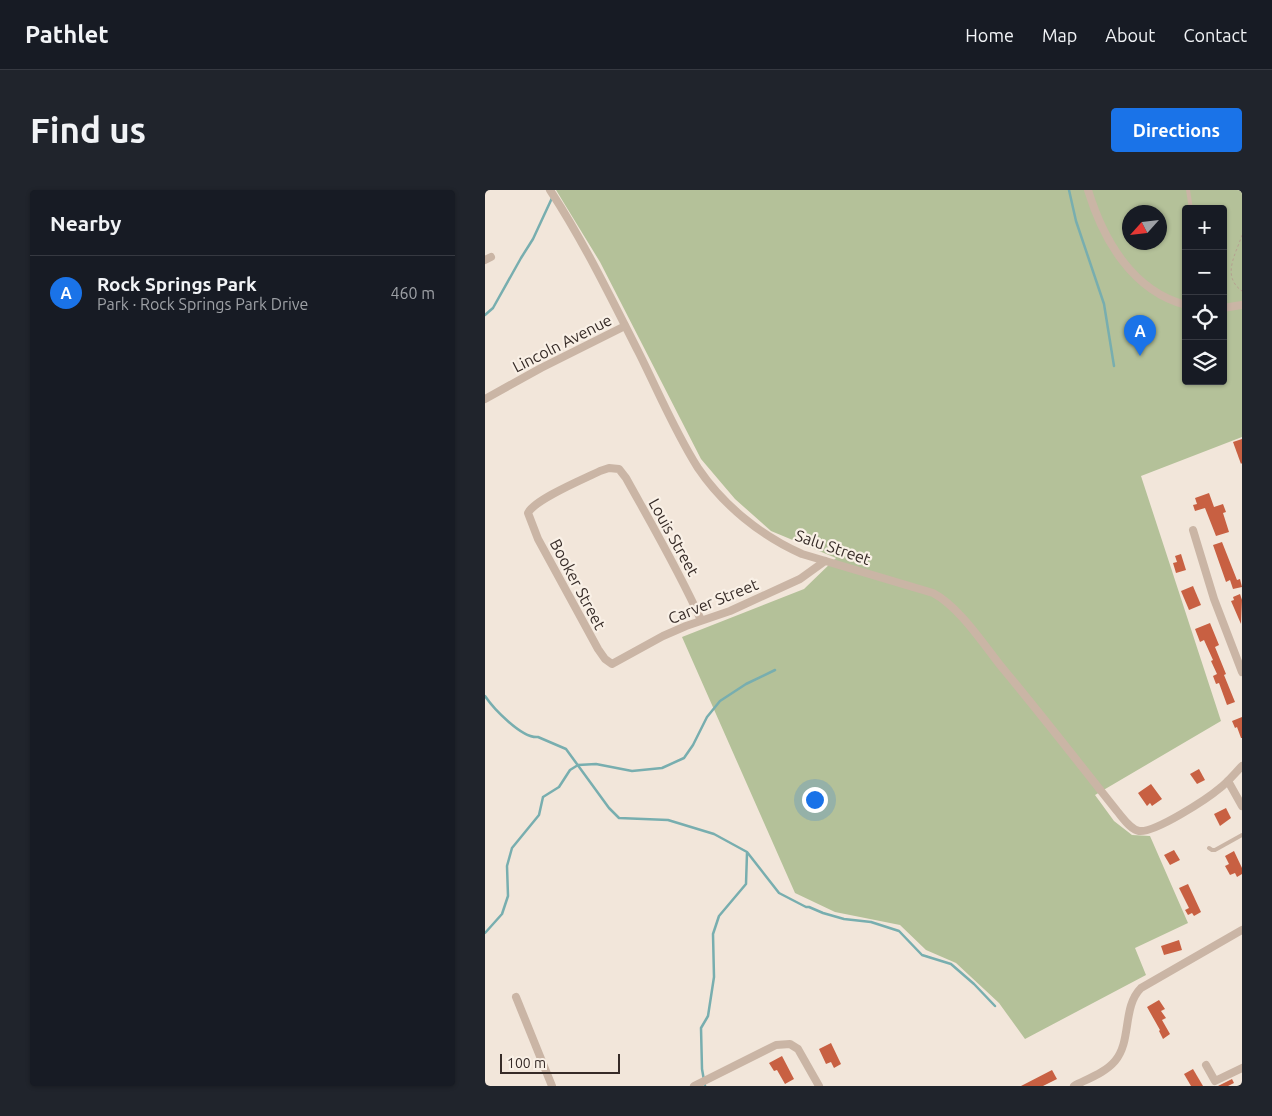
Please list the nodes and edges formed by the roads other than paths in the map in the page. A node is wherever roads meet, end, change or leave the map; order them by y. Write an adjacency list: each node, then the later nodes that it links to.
1 (550, 190): 8 (street, Salu Street)
2 (1088, 190): 5 (street)
3 (1188, 190): 4 (lane)
4 (1190, 205)
5 (1182, 303)
6 (1227, 306): 7 (street)
7 (1242, 306)
8 (625, 326): 9 (street, Lincoln Avenue); 12 (street, Salu Street)
9 (485, 399)
10 (527, 513): 13 (street, Louis Street); 14 (street, Booker Street)
11 (1193, 530): 15 (street)
12 (825, 561): 13 (street, Carver Street); 17 (street, Salu Street)
13 (701, 620): 14 (street, Carver Street)
14 (610, 664)
15 (1242, 672)
16 (1242, 766): 17 (street)
17 (1228, 781): 18 (street)
18 (1242, 806)
19 (1242, 835): 20 (lane)
20 (1209, 848)
21 (1242, 930): 28 (street)
22 (516, 998): 25 (street)
23 (1206, 1065): 24 (street)
24 (1242, 1068)
25 (552, 1086)
26 (694, 1086): 27 (street)
27 (819, 1086)
28 (1074, 1086)

